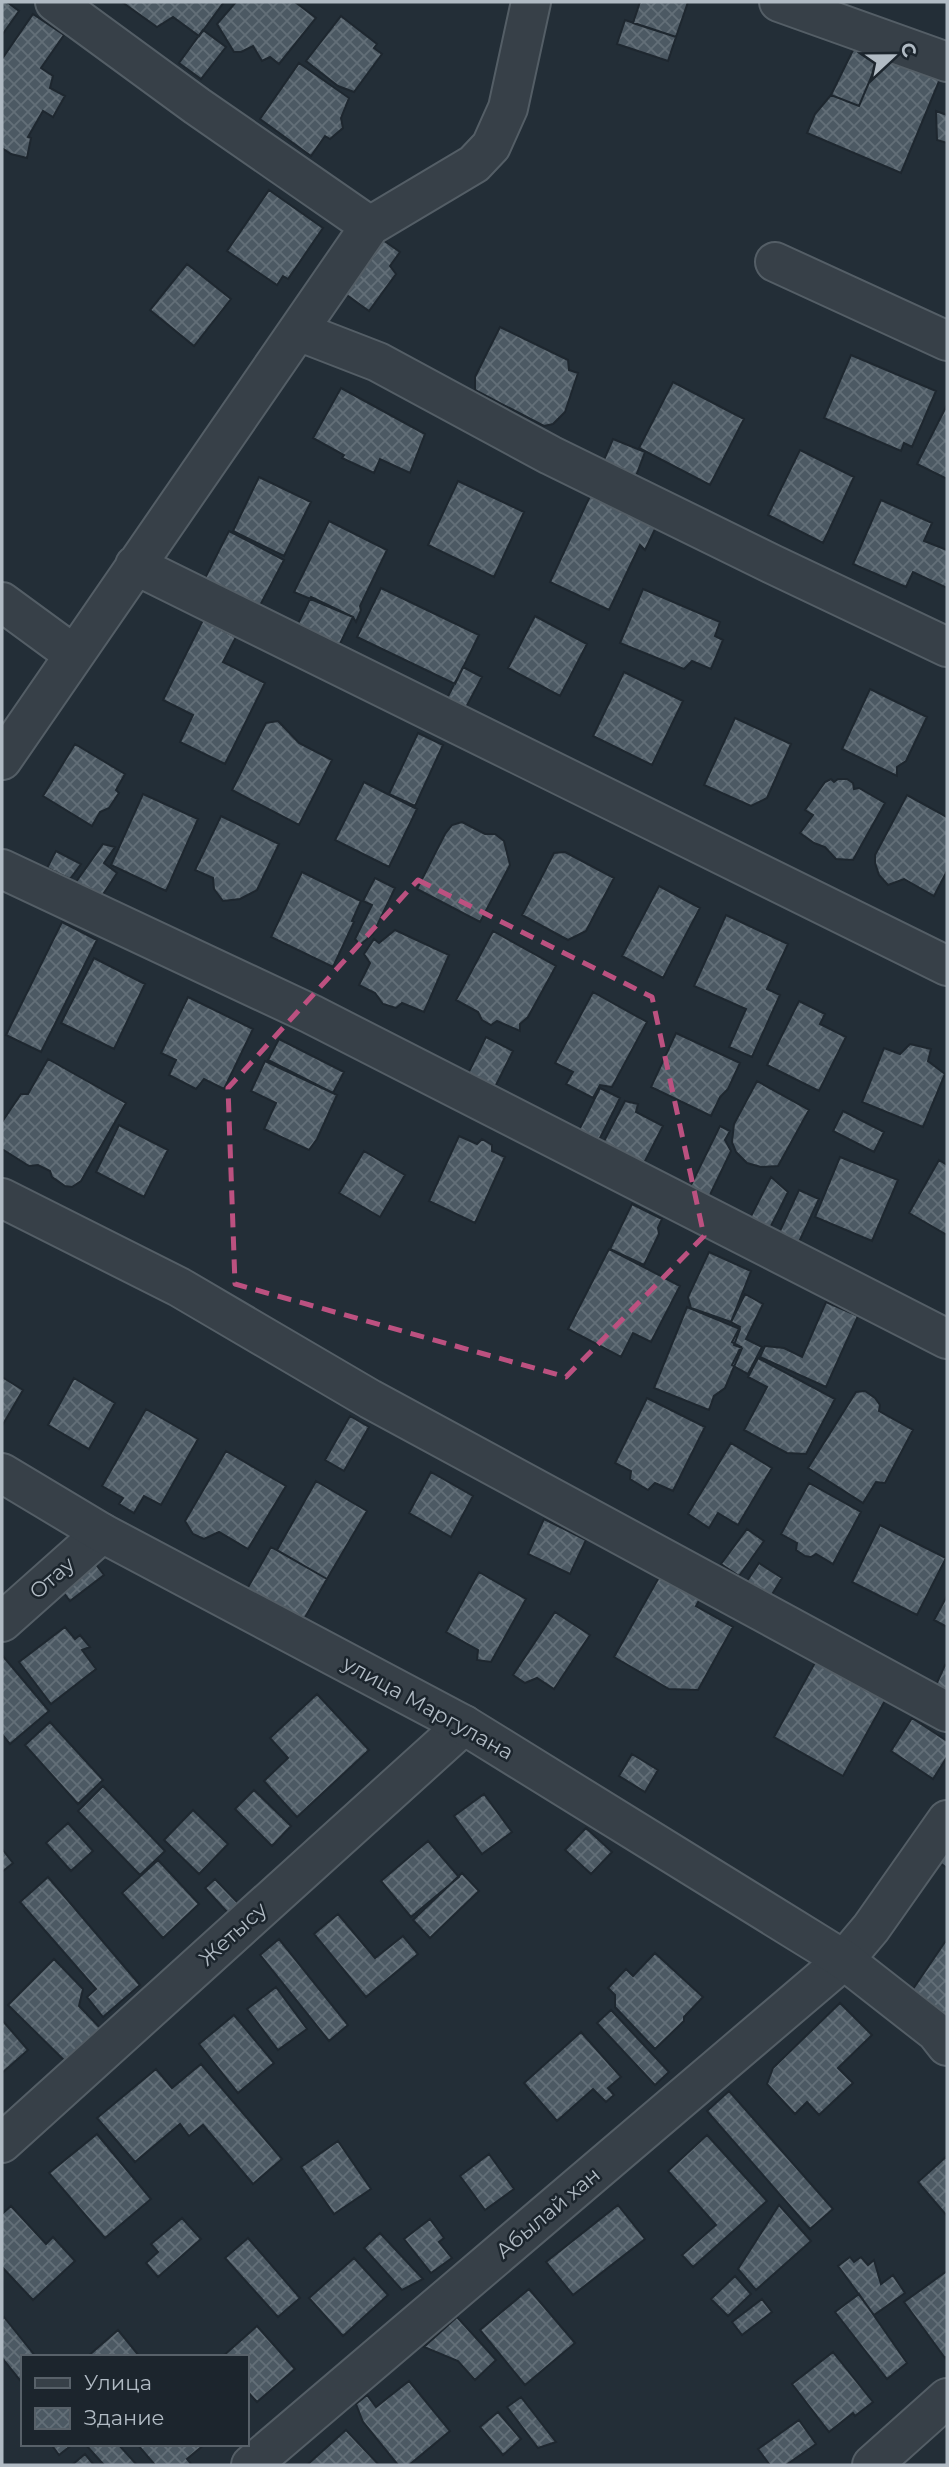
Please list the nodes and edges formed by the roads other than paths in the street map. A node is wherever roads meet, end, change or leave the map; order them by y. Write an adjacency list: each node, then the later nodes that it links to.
1 (55, 2): 5 (street)
2 (531, 2): 5 (street)
3 (779, 2): 4 (street)
4 (947, 62)
5 (370, 226): 7 (street)
6 (775, 261): 8 (street)
7 (298, 331): 9 (street); 11 (street)
8 (947, 341)
9 (135, 565): 12 (street); 15 (street)
10 (2, 602): 12 (street)
11 (947, 647)
12 (73, 654): 13 (street)
13 (2, 760)
14 (2, 869): 17 (street)
15 (947, 966)
16 (2, 1198): 21 (street)
17 (947, 1339)
18 (2, 1473): 19 (street, улица Маргулана)
19 (102, 1533): 20 (street, Отау); 22 (street, улица Маргулана)
20 (2, 1622)
21 (947, 1712)
22 (464, 1725): 24 (street, улица Маргулана); 26 (street, Жетысу)
23 (947, 1820): 24 (street, Абылай хан)
24 (844, 1960): 25 (street, улица Маргулана); 28 (street, Абылай хан)
25 (947, 2046)
26 (2, 2143)
27 (947, 2398): 29 (street)
28 (251, 2465)
29 (872, 2465)

